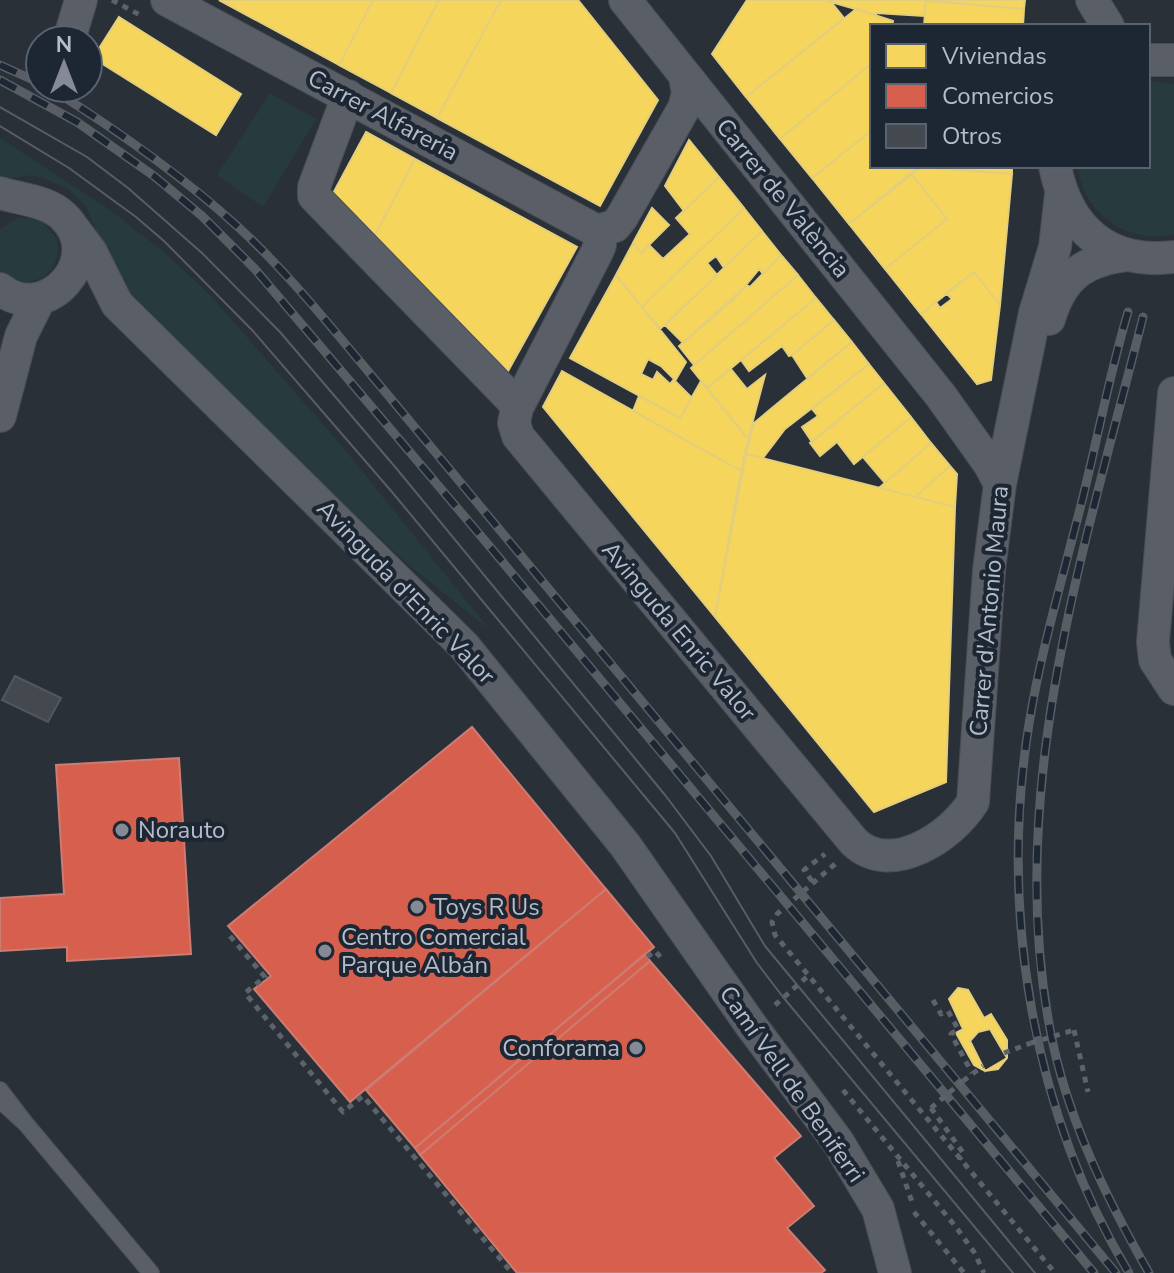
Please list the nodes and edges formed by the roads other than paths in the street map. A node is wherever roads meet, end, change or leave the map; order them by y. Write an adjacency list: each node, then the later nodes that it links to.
1 (81, 0): 6 (street)
2 (167, 0): 10 (street, Carrer Alfareria)
3 (625, 0): 9 (street, Carrer de València)
4 (1078, 0): 7 (street)
5 (1092, 0): 8 (street)
6 (74, 24)
7 (1077, 24)
8 (1107, 24)
9 (685, 77): 16 (street); 24 (street, Carrer de València)
10 (348, 96): 16 (street, Carrer Alfareria); 23 (street)
11 (1058, 180): 17 (street); 26 (street, Carrer d'Antonio Maura)
12 (0, 193): 13 (street)
13 (32, 202): 14 (street); 15 (street, Avinguda d'Enric Valor)
14 (0, 212)
15 (73, 228): 20 (street); 21 (street, Avinguda d'Enric Valor)
16 (597, 231): 23 (street)
17 (1127, 255): 18 (street); 26 (street, Carrer d'Antonio Maura)
18 (1174, 257)
19 (0, 289): 20 (street)
20 (45, 296): 21 (street); 25 (street)
21 (117, 304): 30 (street, Avinguda d'Enric Valor)
22 (1174, 393): 28 (street)
23 (524, 394): 29 (street, Avinguda Enric Valor)
24 (941, 396): 26 (street, Carrer de València); 27 (street, Carrer de València)
25 (0, 416)
26 (1012, 421): 27 (street, Carrer d'Antonio Maura)
27 (1000, 484): 29 (street, Carrer d'Antonio Maura)
28 (1174, 689)
29 (973, 802)
30 (695, 945): 35 (street, Camí Vell de Beniferri)
31 (0, 1090): 33 (lane)
32 (0, 1100): 33 (lane)
33 (26, 1124): 34 (lane)
34 (151, 1273)
35 (895, 1273)

